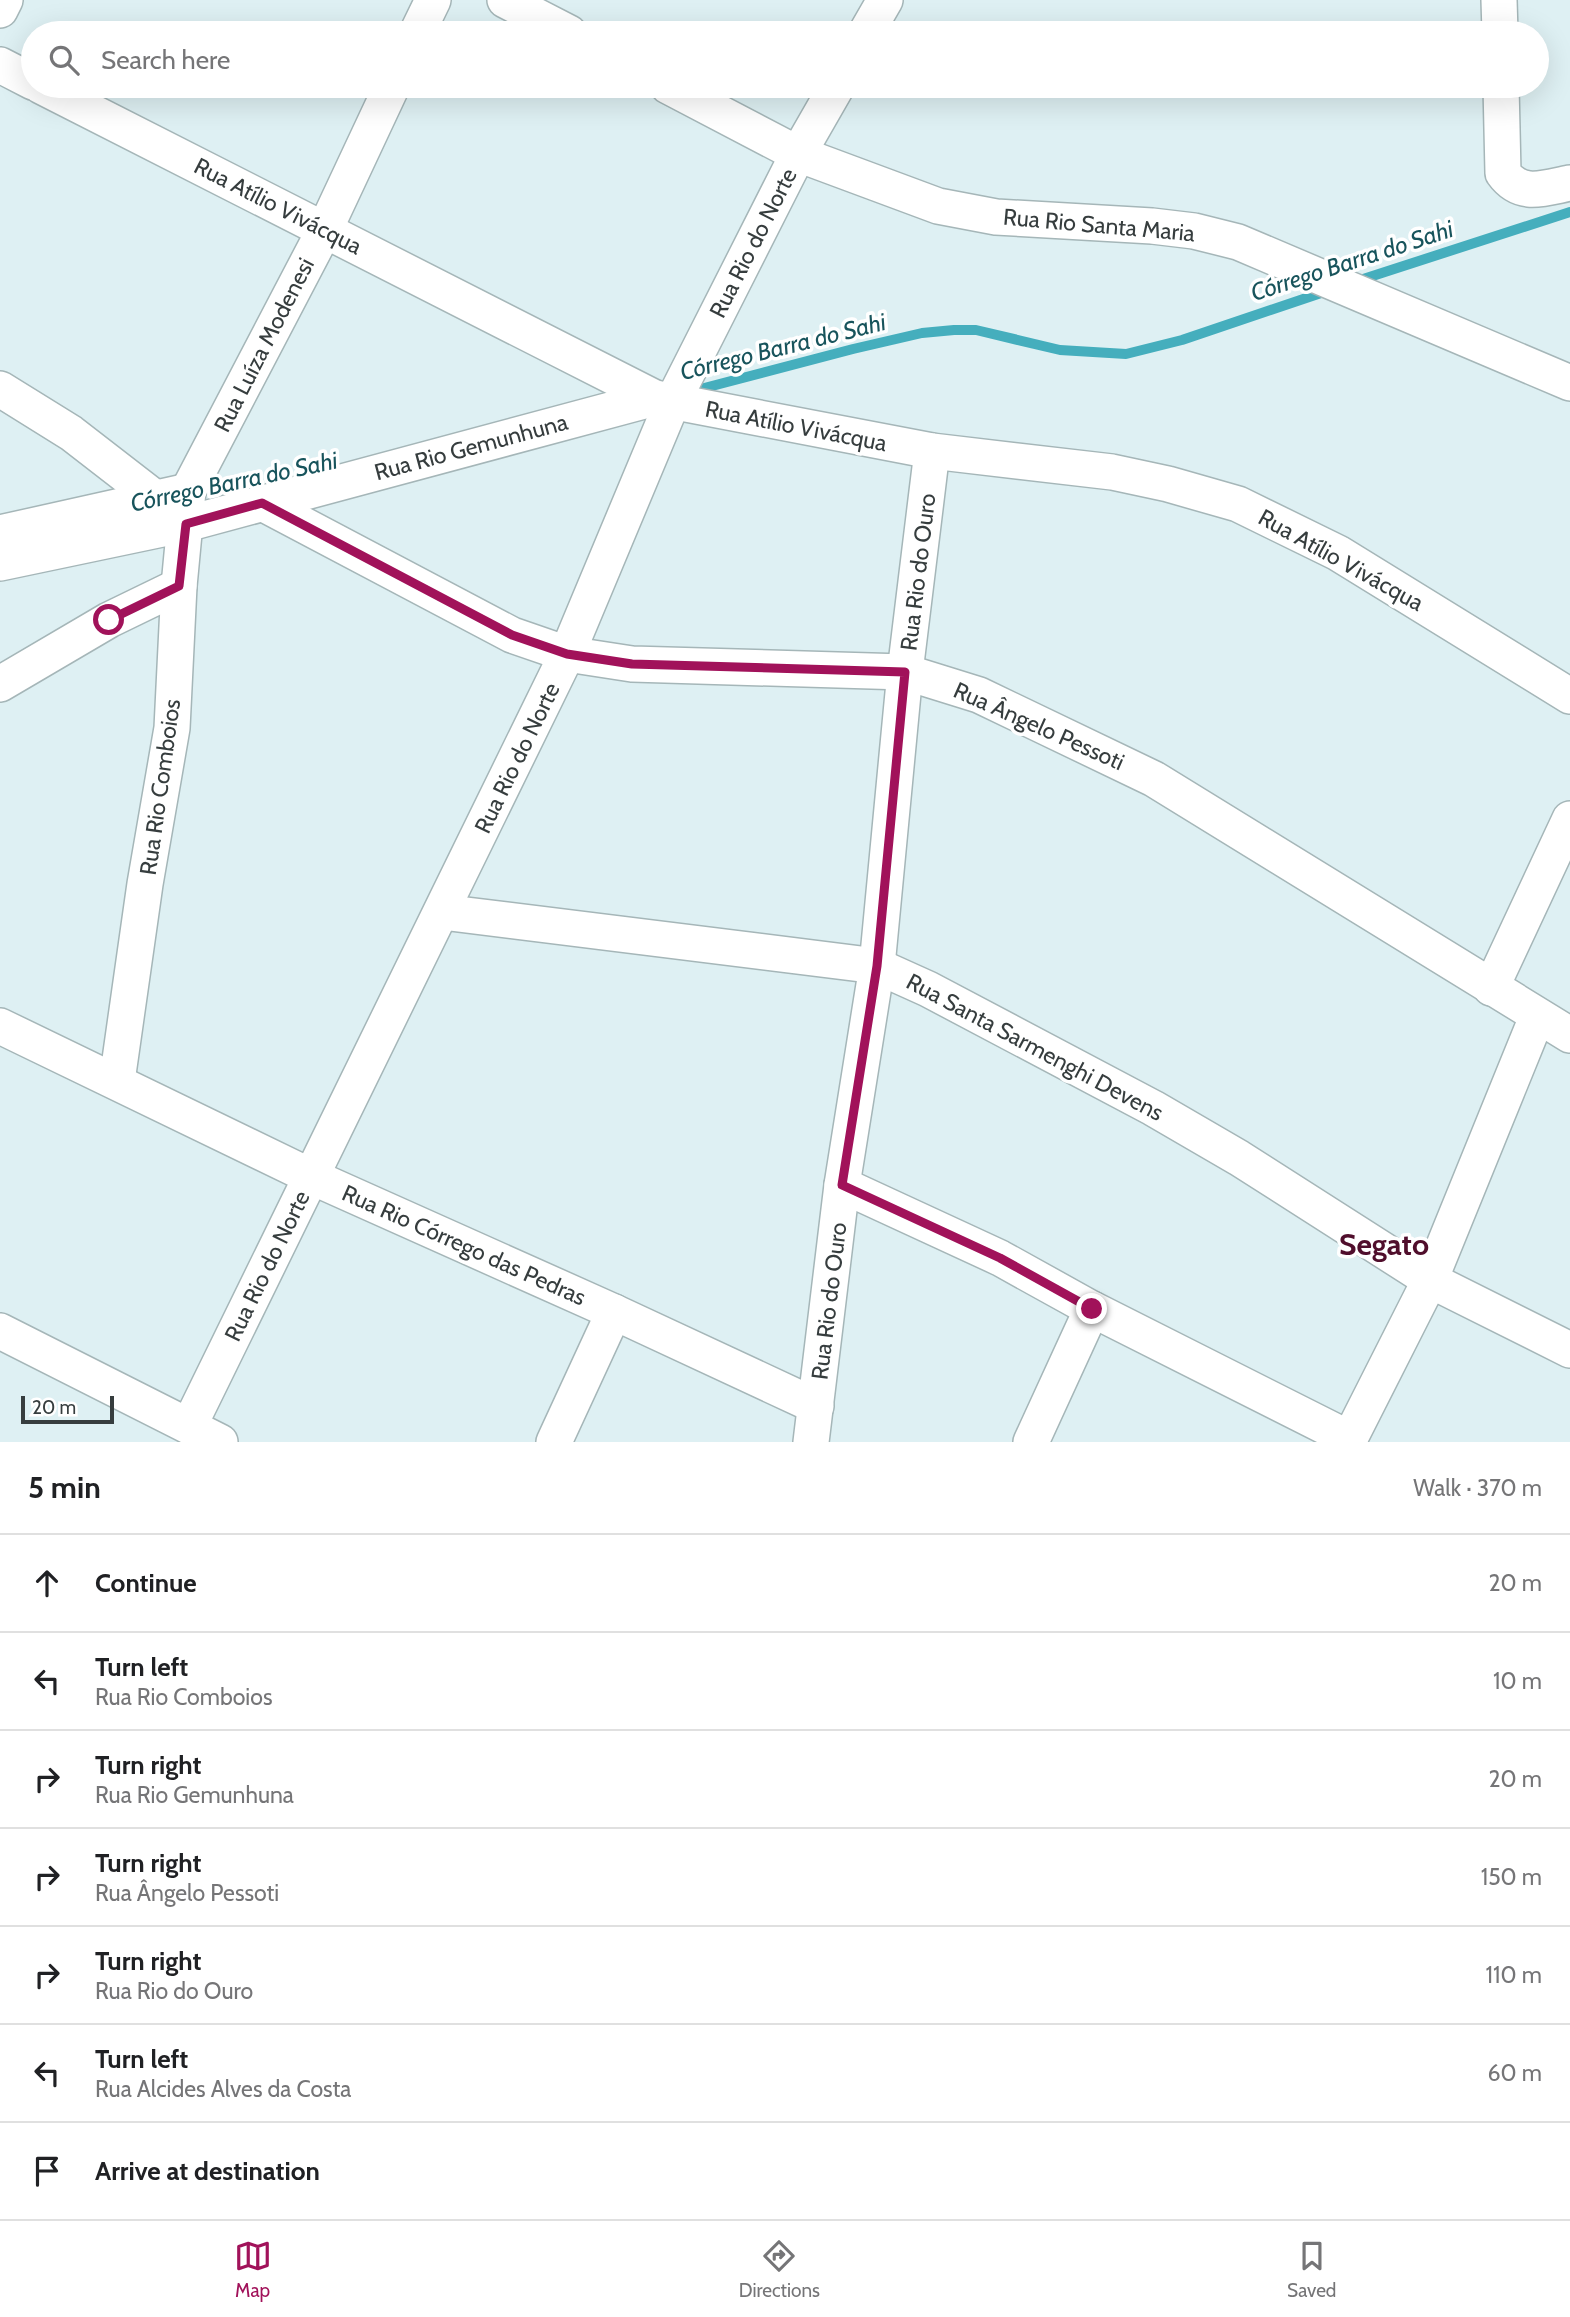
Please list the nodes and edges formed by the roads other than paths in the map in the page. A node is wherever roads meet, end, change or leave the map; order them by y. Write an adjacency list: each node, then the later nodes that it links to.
1 (5, 0): 6 (street)
2 (433, 0): 7 (street)
3 (505, 0): 8 (street)
4 (885, 0): 9 (street)
5 (1499, 0): 10 (street)
6 (0, 10)
7 (423, 21)
8 (546, 21)
9 (873, 21)
10 (1500, 21)
11 (0, 65): 12 (street)
12 (21, 76)
13 (65, 98): 20 (street, Rua Atílio Vivácqua)
14 (386, 98): 20 (street, Rua Luíza Modenesi)
15 (691, 98): 18 (street, Rua Rio Santa Maria)
16 (830, 98): 18 (street, Rua Rio do Norte)
17 (1501, 98): 19 (street)
18 (798, 154): 21 (street, Rua Rio Santa Maria); 23 (street, Rua Rio do Norte)
19 (1570, 183)
20 (325, 229): 23 (street, Rua Atílio Vivácqua); 27 (street, Rua Luíza Modenesi)
21 (1570, 383)
22 (0, 389): 25 (street)
23 (663, 400): 24 (street, Rua Atílio Vivácqua); 26 (street, Rua Rio Gemunhuna); 31 (street, Rua Rio do Norte)
24 (932, 451): 32 (street, Rua Rio do Ouro); 34 (street, Rua Atílio Vivácqua)
25 (155, 498): 27 (street, Rua Rio Gemunhuna); 28 (street, Rua Rio Gemunhuna)
26 (262, 503): 27 (street, Rua Rio Gemunhuna); 31 (street, Rua Ângelo Pessoti)
27 (187, 508): 29 (street, Rua Rio Gemunhuna); 30 (street, Rua Rio Comboios)
28 (0, 533)
29 (0, 563)
30 (179, 586): 33 (street); 42 (street, Rua Rio Comboios)
31 (567, 654): 32 (street, Rua Ângelo Pessoti); 36 (street, Rua Rio do Norte)
32 (905, 672): 37 (street, Rua Rio do Ouro); 38 (street, Rua Ângelo Pessoti)
33 (0, 684)
34 (1570, 696)
35 (1570, 820): 38 (street)
36 (442, 912): 37 (street, Rua Santa Sarmenghi Devens); 43 (street, Rua Rio do Norte)
37 (877, 966): 44 (street, Rua Rio do Ouro); 45 (street, Rua Santa Sarmenghi Devens)
38 (1491, 988): 39 (street, Rua Ângelo Pessoti)
39 (1537, 1017): 41 (street, Rua Ângelo Pessoti); 45 (street)
40 (0, 1026): 42 (street, Rua Rio Córrego das Pedras)
41 (1570, 1035)
42 (117, 1081): 43 (street, Rua Rio Córrego das Pedras)
43 (310, 1176): 47 (street, Rua Rio Córrego das Pedras); 51 (street, Rua Rio do Norte)
44 (842, 1185): 46 (street); 50 (street, Rua Rio do Ouro)
45 (1430, 1280): 49 (street, Rua Santa Sarmenghi Devens); 52 (street)
46 (1092, 1309): 52 (street); 56 (street)
47 (614, 1312): 50 (street, Rua Rio Córrego das Pedras); 54 (street)
48 (0, 1331): 51 (street)
49 (1570, 1350)
50 (816, 1406): 55 (street, Rua Rio do Ouro)
51 (189, 1426): 53 (street)
52 (1349, 1441)
53 (220, 1442)
54 (554, 1442)
55 (811, 1442)
56 (1031, 1442)

